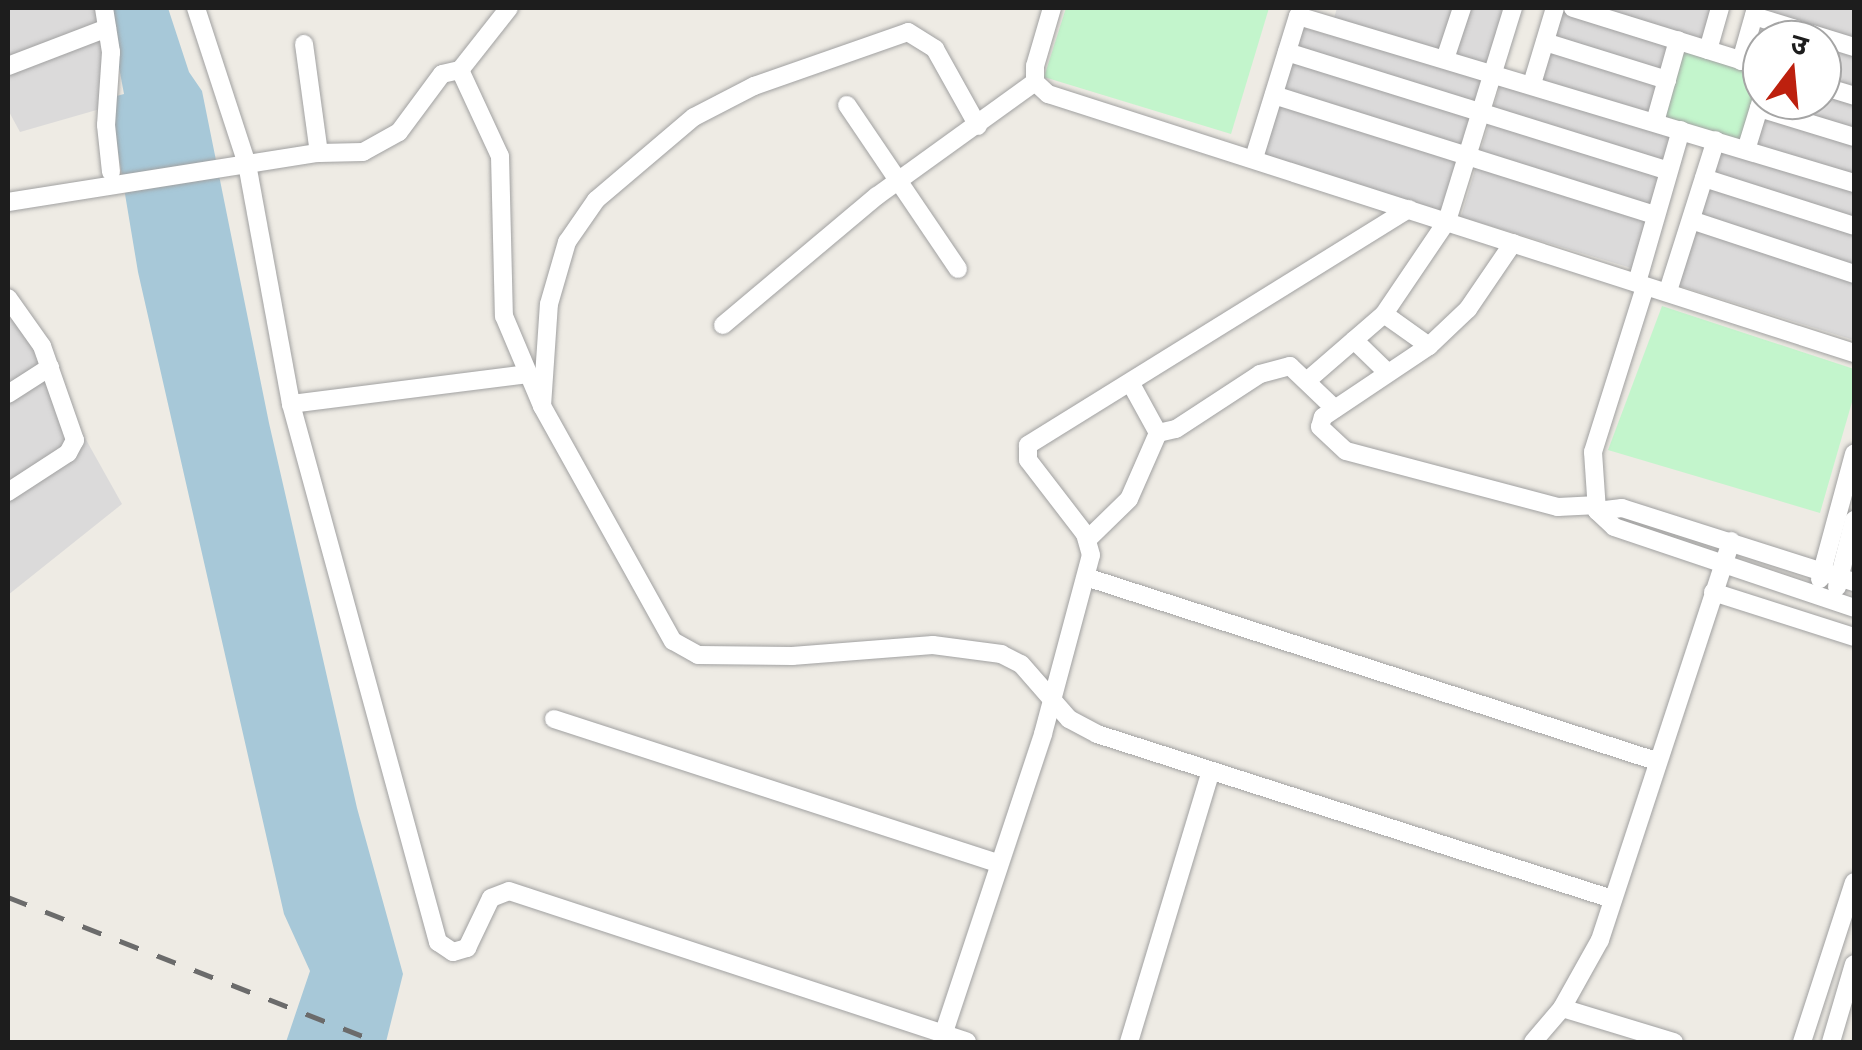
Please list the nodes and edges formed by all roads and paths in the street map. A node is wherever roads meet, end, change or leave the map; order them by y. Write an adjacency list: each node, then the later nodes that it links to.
1 (104, 8): 13 (street)
2 (196, 8): 42 (street)
3 (509, 8): 23 (street)
4 (1052, 8): 26 (street)
5 (1439, 8): 10 (street)
6 (1513, 8): 24 (street)
7 (1555, 8): 15 (street)
8 (1573, 8): 14 (street)
9 (1717, 8): 18 (street)
10 (1461, 11): 20 (street)
11 (1755, 12): 17 (street)
12 (1332, 16): 19 (street); 20 (street)
13 (107, 28): 22 (street); 45 (street)
14 (1678, 40): 18 (street); 25 (street)
15 (1544, 42): 25 (street); 27 (street)
16 (304, 44): 39 (street)
17 (1854, 47)
18 (1708, 50): 21 (street)
19 (1288, 52): 28 (street); 30 (street)
20 (1446, 59): 24 (street)
21 (1742, 60)
22 (8, 68)
23 (460, 70): 39 (street); 67 (street)
24 (1493, 73): 27 (street); 30 (street)
25 (1667, 80): 33 (street)
26 (1035, 82): 34 (street); 41 (street)
27 (1532, 84): 33 (street)
28 (1274, 95): 40 (street); 41 (street)
29 (848, 105): 46 (street)
30 (1481, 112): 40 (street); 43 (street)
31 (1755, 120): 38 (street)
32 (1807, 120): 36 (street)
33 (1655, 122): 35 (street)
34 (978, 126): 46 (street); 72 (street)
35 (1681, 130): 37 (street); 43 (street)
36 (1854, 137)
37 (1716, 140): 38 (street); 44 (street)
38 (1746, 150): 47 (street)
39 (319, 153): 42 (street)
40 (1468, 156): 50 (street); 52 (street)
41 (1254, 158): 49 (street)
42 (244, 165): 45 (street); 71 (street)
43 (1668, 171): 50 (street)
44 (1704, 178): 51 (street); 53 (street)
45 (109, 179): 48 (street)
46 (900, 179): 55 (street); 61 (street)
47 (1854, 183)
48 (8, 202)
49 (1409, 209): 52 (street); 69 (street)
50 (1654, 215): 57 (street)
51 (1690, 220): 56 (street); 58 (street)
52 (1447, 222): 54 (street); 60 (street)
53 (1854, 226)
54 (1514, 243): 57 (street); 63 (street)
55 (958, 269)
56 (1854, 274)
57 (1641, 283): 58 (street); 77 (street)
58 (1668, 292): 64 (street)
59 (10, 308): 65 (street)
60 (1384, 314): 62 (street); 63 (street)
61 (723, 325)
62 (1354, 340): 66 (street); 68 (street)
63 (1430, 346): 66 (street)
64 (1854, 352)
65 (50, 367): 70 (street); 76 (street)
66 (1388, 373): 73 (street)
67 (528, 374): 71 (street); 72 (street)
68 (1310, 379): 73 (street); 74 (street)
69 (1130, 382): 74 (street); 79 (street)
70 (8, 394)
71 (291, 404): 100 (street)
72 (542, 406): 90 (street)
73 (1335, 409): 77 (street)
74 (1158, 433): 79 (street)
75 (1854, 454): 81 (street)
76 (8, 492)
77 (1594, 508): 80 (street); 82 (street)
78 (1854, 520): 81 (street)
79 (1088, 540): 83 (street)
80 (1731, 542): 82 (street); 84 (street)
81 (1843, 550): 84 (street)
82 (1722, 564): 85 (street); 86 (street)
83 (1086, 577): 90 (street); 92 (street)
84 (1839, 577): 86 (street); 87 (street)
85 (1713, 592): 89 (street); 92 (street)
86 (1815, 594): 87 (street)
87 (1834, 601): 88 (street)
88 (1854, 608)
89 (1854, 637)
90 (1052, 698): 93 (street); 94 (street)
91 (554, 719): 94 (street)
92 (1656, 762): 96 (street)
93 (1210, 773): 96 (street); 102 (street)
94 (999, 864): 100 (street)
95 (1854, 882): 105 (street)
96 (1612, 898): 98 (street)
97 (1854, 967): 106 (street)
98 (1562, 1008): 99 (street); 103 (street)
99 (1611, 1033): 104 (street)
100 (944, 1035): 101 (street)
101 (967, 1042)
102 (1129, 1042)
103 (1533, 1042)
104 (1674, 1042)
105 (1802, 1042)
106 (1831, 1042)

